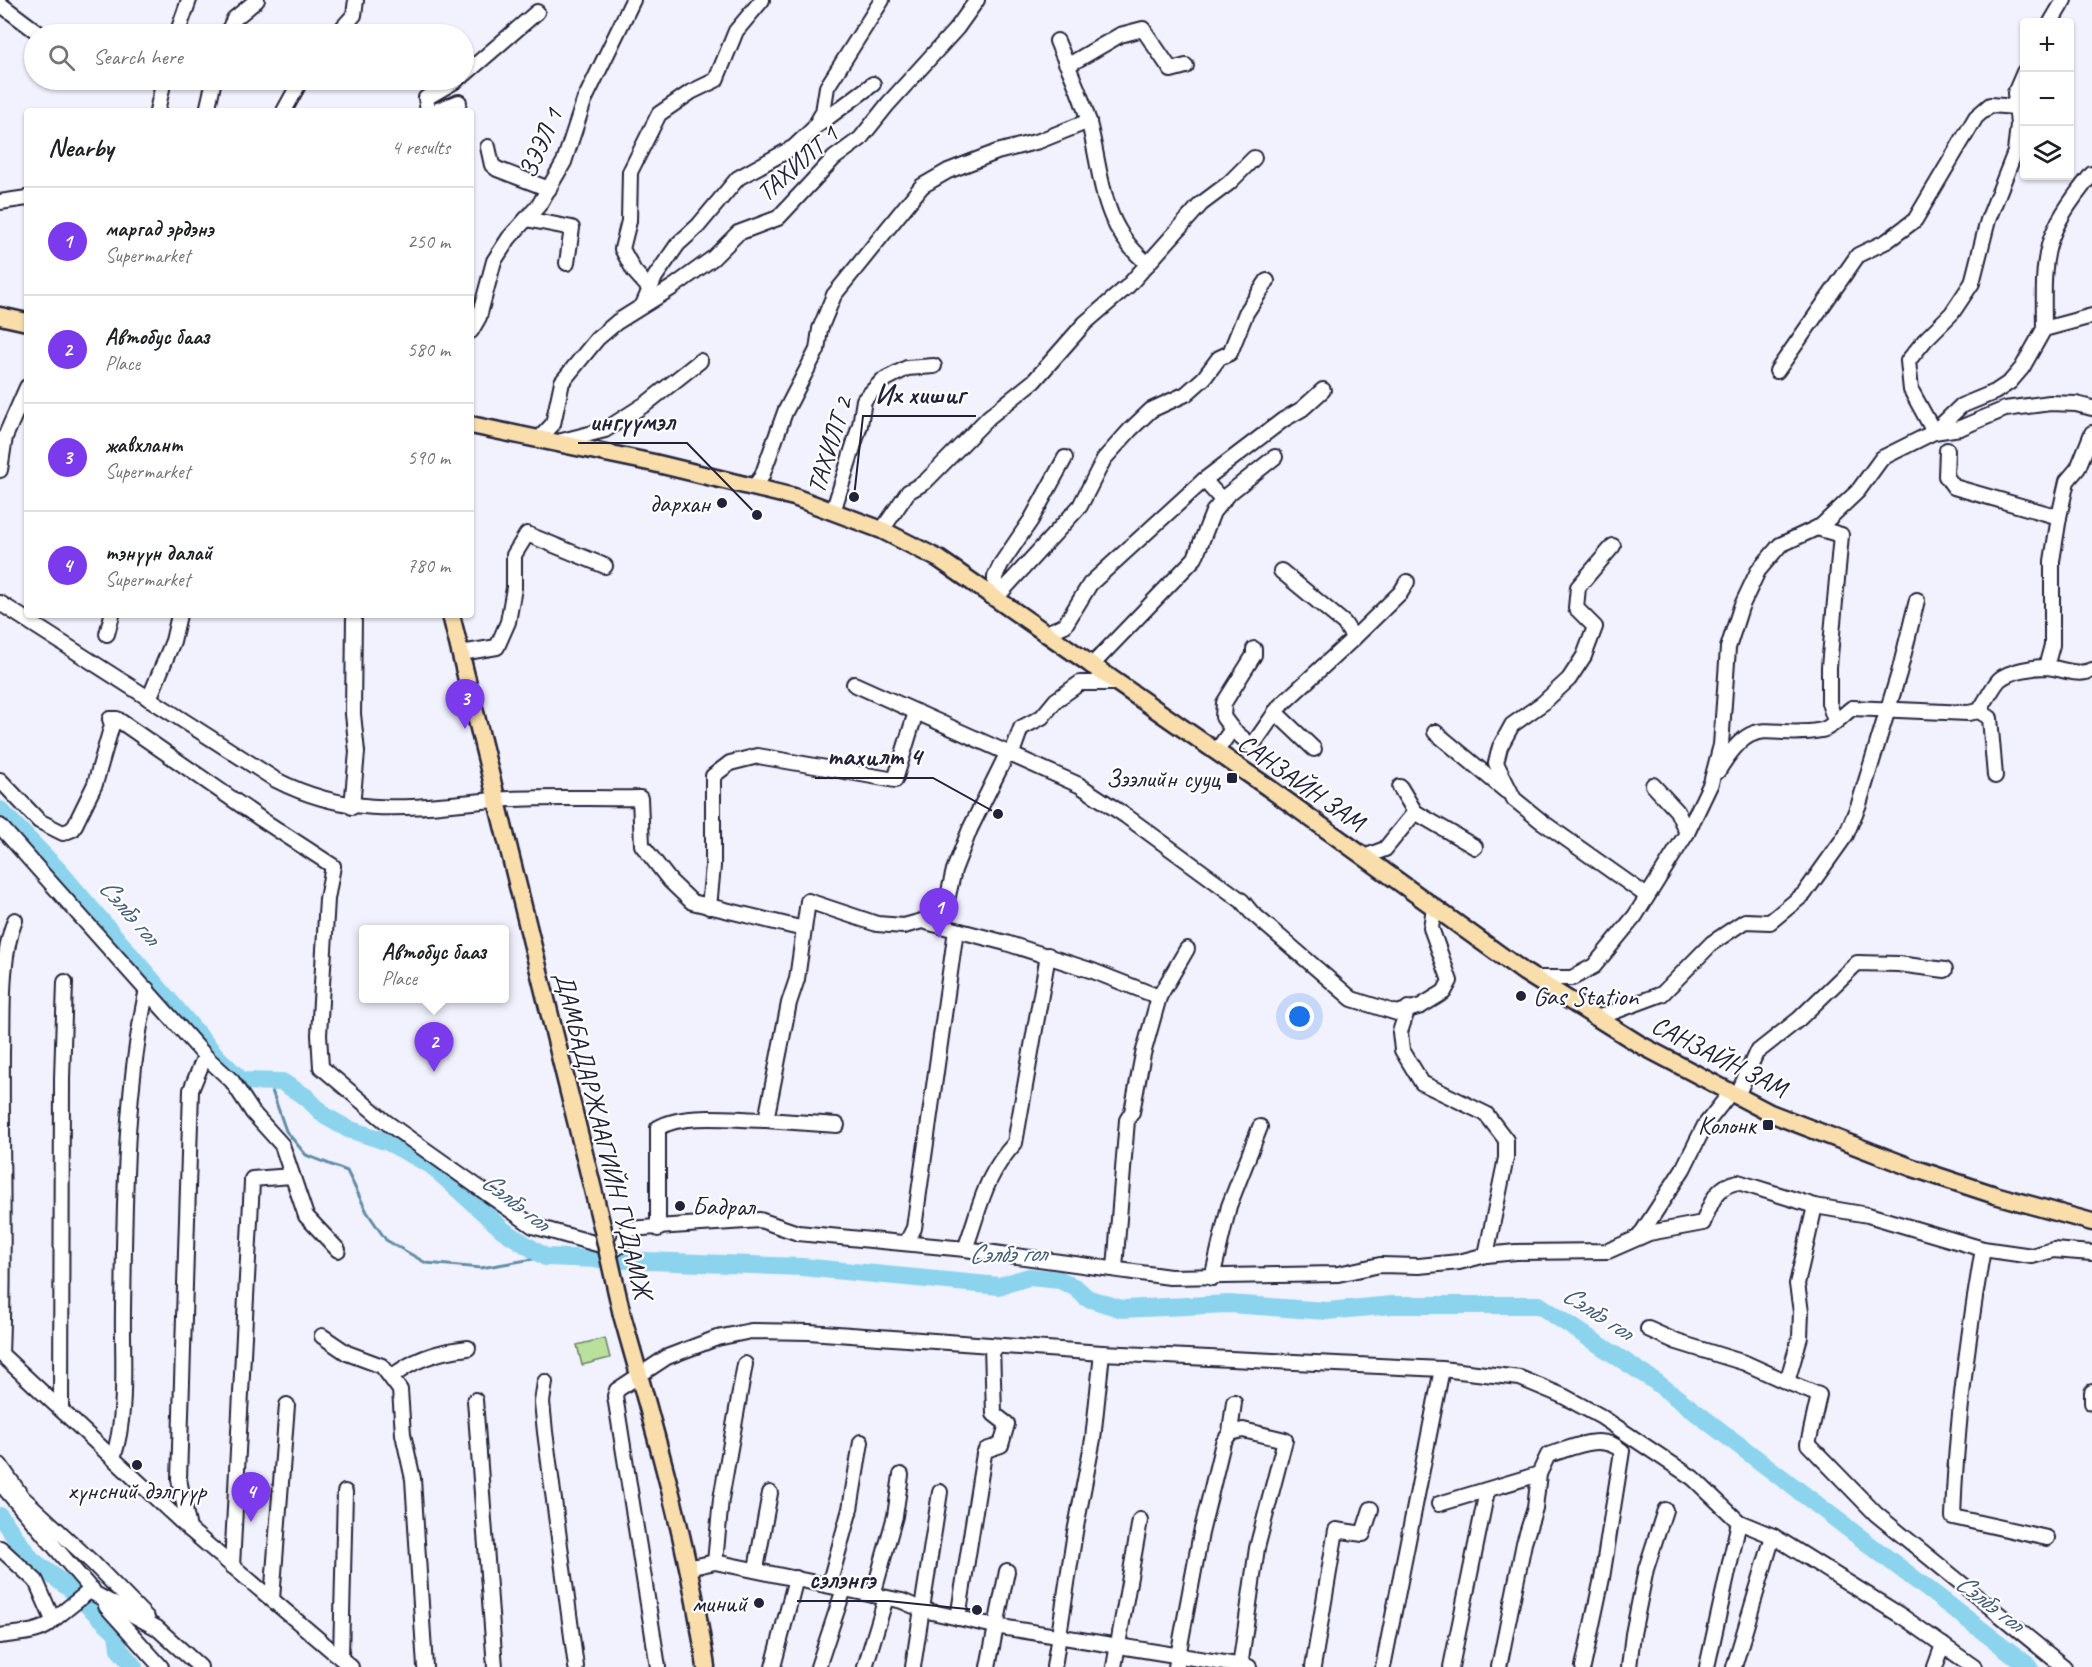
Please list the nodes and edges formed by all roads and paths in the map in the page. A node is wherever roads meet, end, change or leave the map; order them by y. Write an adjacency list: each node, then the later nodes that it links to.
1 (189, 0): 13 (street)
2 (256, 0): 14 (street)
3 (356, 0): 15 (street)
4 (633, 0): 38 (street, ЗЭЭЛ 1)
5 (762, 0): 45 (street)
6 (882, 0): 34 (street)
7 (977, 0): 46 (street, ТАХИЛТ 1)
8 (2064, 0): 11 (street)
9 (0, 4): 12 (street)
10 (537, 12): 18 (street)
11 (2053, 18)
12 (27, 24)
13 (181, 24)
14 (232, 24)
15 (346, 24)
16 (1057, 41): 17 (street)
17 (1066, 63): 19 (street); 33 (street)
18 (474, 66)
19 (1186, 66)
20 (2020, 82): 27 (street)
21 (873, 84): 34 (street)
22 (162, 90): 28 (street)
23 (212, 90): 29 (street)
24 (296, 90): 30 (street)
25 (440, 90): 31 (street)
26 (459, 102): 32 (street)
27 (2016, 107): 54 (street); 59 (street)
28 (158, 108)
29 (208, 108)
30 (286, 108)
31 (428, 108)
32 (443, 108)
33 (1089, 121): 43 (street); 68 (street)
34 (814, 128): 45 (street)
35 (488, 147): 38 (street)
36 (1254, 158): 43 (street)
37 (2092, 174): 51 (street)
38 (549, 189): 41 (street, ЗЭЭЛ 1)
39 (24, 198): 40 (street)
40 (0, 202)
41 (526, 219): 42 (street); 50 (street, ЗЭЭЛ 1)
42 (567, 263)
43 (1148, 264): 73 (street)
44 (1268, 281): 78 (street)
45 (650, 289): 46 (street)
46 (643, 305): 61 (street, ТАХИЛТ 1)
47 (0, 316): 49 (main road)
48 (2092, 316): 51 (street)
49 (24, 321)
50 (474, 326)
51 (2044, 329): 59 (street)
52 (700, 361): 62 (street)
53 (934, 366): 70 (street, ТАХИЛТ 2)
54 (1777, 371)
55 (1323, 390): 67 (street)
56 (24, 394): 66 (street)
57 (2092, 408): 59 (street)
58 (474, 426): 61 (main road, САНЗАЙН ЗАМ)
59 (1934, 432): 72 (street)
60 (2092, 433): 71 (street)
61 (538, 439): 62 (main road, САНЗАЙН ЗАМ)
62 (556, 443): 68 (main road, САНЗАЙН ЗАМ)
63 (1947, 450): 71 (street)
64 (1275, 457): 69 (street)
65 (1065, 458): 78 (street)
66 (0, 470)
67 (1204, 480): 69 (street); 85 (street)
68 (754, 487): 70 (main road, САНЗАЙН ЗАМ)
69 (1223, 501): 90 (street)
70 (833, 512): 73 (main road, САНЗАЙН ЗАМ)
71 (2059, 517): 91 (street)
72 (1817, 528): 100 (street); 108 (street)
73 (882, 530): 78 (main road, САНЗАЙН ЗАМ)
74 (1613, 546): 111 (street)
75 (605, 566): 89 (street)
76 (1281, 571): 87 (street)
77 (1407, 582): 87 (street)
78 (995, 599): 85 (main road, САНЗАЙН ЗАМ)
79 (1917, 600): 96 (street)
80 (0, 603): 95 (street)
81 (111, 618): 86 (street)
82 (178, 618): 95 (street)
83 (354, 618): 113 (street)
84 (452, 618): 89 (main road, ДАМБАДАРЖААГИЙН ГУДАМЖ)
85 (1044, 633): 90 (main road, САНЗАЙН ЗАМ)
86 (107, 634)
87 (1354, 638): 99 (street)
88 (1254, 649): 101 (street)
89 (461, 653): 112 (main road, ДАМБАДАРЖААГИЙН ГУДАМЖ)
90 (1091, 666): 93 (main road, САНЗАЙН ЗАМ)
91 (2046, 667): 92 (street); 97 (street)
92 (2092, 670)
93 (1116, 683): 104 (main road, САНЗАЙН ЗАМ); 105 (street)
94 (854, 684): 98 (street)
95 (149, 699): 113 (street)
96 (1887, 709): 97 (street); 100 (street); 134 (street)
97 (1979, 711): 106 (street)
98 (916, 712): 105 (street); 120 (street)
99 (1275, 712): 101 (street); 103 (street)
100 (1834, 721): 108 (street)
101 (1232, 729): 104 (street)
102 (1435, 732): 111 (street)
103 (1314, 749)
104 (1216, 752): 118 (main road, САНЗАЙН ЗАМ)
105 (1009, 755): 123 (street); 133 (street)
106 (1995, 776)
107 (0, 780): 143 (street)
108 (1711, 783): 116 (street)
109 (1653, 786): 116 (street)
110 (1400, 787): 114 (street)
111 (1514, 799): 119 (street)
112 (495, 800): 113 (street); 120 (street); 161 (main road, ДАМБАДАРЖААГИЙН ГУДАМЖ, bridge)
113 (352, 807)
114 (1415, 812): 117 (street); 118 (street)
115 (0, 826): 131 (street)
116 (1687, 833): 119 (street)
117 (1475, 847)
118 (1364, 857): 121 (main road, САНЗАЙН ЗАМ)
119 (1647, 896): 129 (street)
120 (709, 907): 124 (street)
121 (1434, 907): 129 (main road, САНЗАЙН ЗАМ); 133 (street)
122 (15, 921): 157 (street)
123 (941, 926): 124 (street); 125 (street)
124 (804, 929): 137 (street)
125 (956, 930): 127 (street); 145 (street)
126 (1187, 949): 132 (street)
127 (1048, 955): 132 (street); 146 (street)
128 (1945, 970): 136 (street)
129 (1533, 978): 134 (main road, САНЗАЙН ЗАМ)
130 (65, 982): 170 (street)
131 (147, 989): 135 (street); 173 (street)
132 (1159, 997): 151 (street)
133 (1408, 1008): 150 (street)
134 (1597, 1018): 136 (main road, САНЗАЙН ЗАМ)
135 (207, 1058): 140 (street); 187 (street)
136 (1734, 1094): 142 (main road, САНЗАЙН ЗАМ); 144 (street)
137 (766, 1120): 138 (street); 143 (street)
138 (837, 1125)
139 (1260, 1127): 152 (street)
140 (292, 1176): 148 (street); 192 (street)
141 (1815, 1206): 144 (street); 147 (street); 164 (street)
142 (2092, 1222)
143 (658, 1229): 145 (street)
144 (1639, 1237): 150 (street)
145 (906, 1242): 146 (street)
146 (965, 1249): 151 (street)
147 (1983, 1249): 149 (street); 189 (street)
148 (338, 1250)
149 (2092, 1253)
150 (1486, 1255): 152 (street)
151 (1115, 1268): 152 (street)
152 (1212, 1278)
153 (1648, 1329): 164 (street)
154 (322, 1336): 162 (street)
155 (992, 1346): 158 (street); 161 (street); 203 (street)
156 (468, 1348): 162 (street)
157 (1, 1353): 170 (street)
158 (1102, 1353): 160 (street); 208 (street)
159 (745, 1364): 191 (street)
160 (1442, 1369): 186 (street); 229 (street)
161 (639, 1375): 193 (main road, ДАМБАДАРЖААГИЙН ГУДАМЖ); 219 (street)
162 (392, 1377): 216 (street)
163 (545, 1382): 218 (street)
164 (1787, 1382): 238 (street)
165 (2092, 1392): 168 (street)
166 (475, 1400): 217 (street)
167 (1234, 1402): 171 (street)
168 (2092, 1403)
169 (287, 1405): 201 (street)
170 (61, 1410): 173 (street)
171 (1230, 1433): 212 (street); 213 (street)
172 (861, 1442): 197 (street)
173 (113, 1458): 187 (street)
174 (0, 1465): 206 (street)
175 (1539, 1474): 178 (street); 231 (street); 232 (street)
176 (901, 1475): 200 (street)
177 (0, 1483): 199 (street)
178 (1487, 1491): 182 (street); 230 (street)
179 (345, 1492): 211 (street)
180 (940, 1492): 202 (street)
181 (770, 1493): 194 (street)
182 (1438, 1504)
183 (1371, 1509): 228 (street)
184 (1665, 1510): 233 (street)
185 (1140, 1520): 209 (street)
186 (1739, 1522): 188 (street); 234 (street)
187 (189, 1529): 192 (street)
188 (1773, 1536): 210 (street); 235 (street)
189 (2047, 1538)
190 (0, 1548): 204 (street)
191 (715, 1562): 193 (street); 194 (street)
192 (232, 1566): 201 (street)
193 (688, 1568): 220 (main road, ДАМБАДАРЖААГИЙН ГУДАМЖ)
194 (756, 1569): 196 (street)
195 (1007, 1571): 205 (street)
196 (796, 1578): 197 (street); 221 (street)
197 (830, 1585): 198 (street)
198 (844, 1588): 200 (street); 222 (street)
199 (91, 1592): 204 (street); 206 (street); 214 (street)
200 (879, 1596): 202 (street); 223 (street)
201 (272, 1599): 211 (street)
202 (923, 1610): 203 (street); 224 (street)
203 (958, 1618): 205 (street)
204 (53, 1620): 207 (street)
205 (996, 1626): 208 (street); 225 (street)
206 (157, 1628): 215 (street)
207 (0, 1636)
208 (1060, 1637): 209 (street); 226 (street)
209 (1118, 1645): 212 (street); 227 (street)
210 (1943, 1646): 236 (street); 237 (street)
211 (346, 1662)
212 (1177, 1662): 213 (street)
213 (1243, 1666)
214 (161, 1667)
215 (200, 1667)
216 (425, 1667)
217 (495, 1667)
218 (576, 1667)
219 (658, 1667)
220 (706, 1667)
221 (773, 1667)
222 (818, 1667)
223 (866, 1667)
224 (913, 1667)
225 (988, 1667)
226 (1054, 1667)
227 (1114, 1667)
228 (1313, 1667)
229 (1383, 1667)
230 (1451, 1667)
231 (1499, 1667)
232 (1583, 1667)
233 (1629, 1667)
234 (1707, 1667)
235 (1734, 1667)
236 (1935, 1667)
237 (1974, 1667)
238 (2064, 1667)

